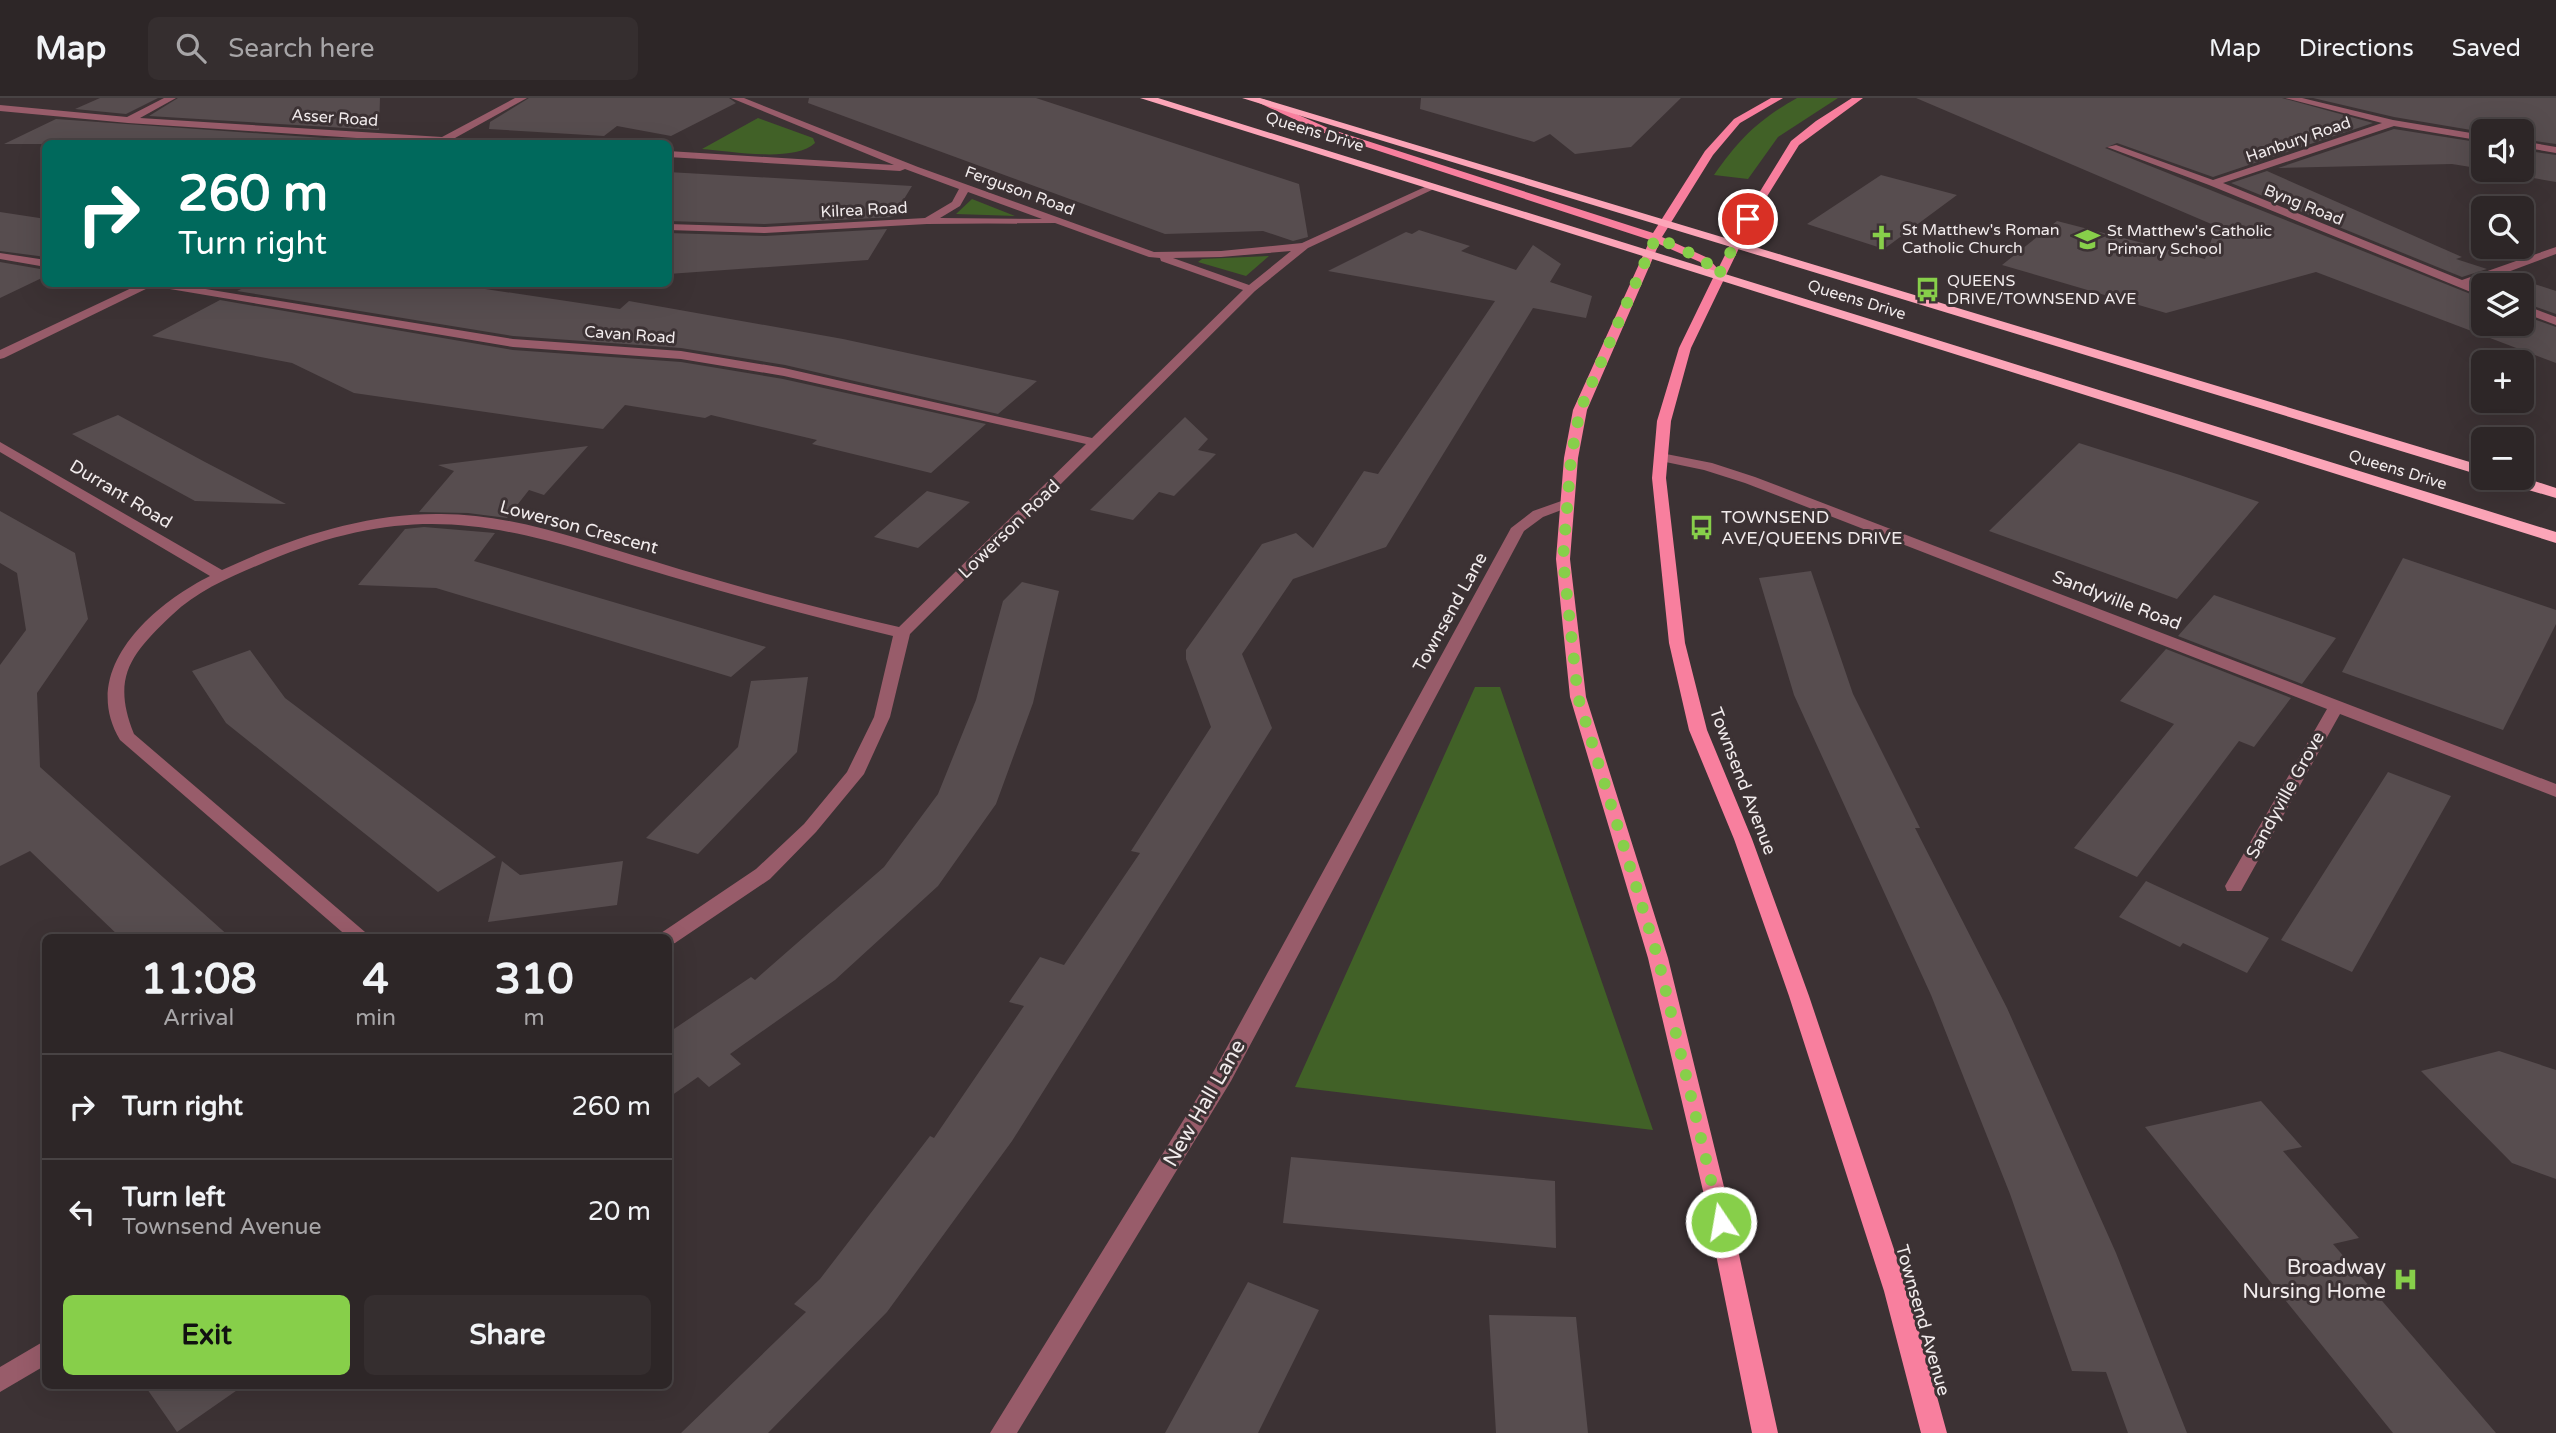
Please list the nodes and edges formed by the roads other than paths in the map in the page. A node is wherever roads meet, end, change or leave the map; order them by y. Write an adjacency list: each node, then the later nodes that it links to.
1 (171, 98): 10 (street)
2 (522, 98): 13 (street)
3 (736, 98): 14 (street, Ferguson Road)
4 (1146, 98): 23 (highway, Queens Drive)
5 (1778, 98): 27 (main road)
6 (1858, 98): 28 (main road, Townsend Avenue)
7 (2290, 98): 11 (street)
8 (1254, 100): 27 (highway, Queens Drive)
9 (0, 108): 10 (street, Asser Road)
10 (128, 120): 13 (street, Asser Road)
11 (2393, 123): 12 (street); 21 (street, Hanbury Road)
12 (2471, 136)
13 (444, 140)
14 (843, 140): 19 (street); 20 (street, Ferguson Road)
15 (2534, 146): 17 (street)
16 (2112, 147): 21 (street, Byng Road)
17 (2556, 149)
18 (672, 154): 19 (street)
19 (802, 162): 20 (street)
20 (914, 169): 22 (street, Ferguson Road)
21 (2213, 183): 36 (street, Byng Road)
22 (966, 186): 24 (street); 25 (street, Ferguson Road)
23 (1431, 188): 29 (street, Lowerson Road); 31 (highway, Queens Drive)
24 (927, 221): 25 (street, Kilrea Road); 26 (street, Kilrea Road)
25 (1062, 222): 32 (street, Ferguson Road)
26 (672, 227)
27 (1659, 230): 28 (highway, Queens Drive); 31 (main road); 35 (main road)
28 (1736, 244): 35 (main road, Townsend Avenue); 47 (highway, Queens Drive)
29 (1304, 246): 32 (street, Ferguson Road); 39 (street, Lowerson Road)
30 (2556, 250): 36 (street)
31 (1648, 254): 35 (highway, Queens Drive); 50 (main road)
32 (1153, 255): 39 (street)
33 (0, 256): 34 (street)
34 (42, 263)
35 (1718, 276): 46 (main road, Townsend Avenue); 51 (highway, Queens Drive)
36 (2461, 285): 40 (street, Byng Road)
37 (142, 287): 43 (street)
38 (175, 287): 44 (street, Cavan Road)
39 (1251, 289): 44 (street, Lowerson Road)
40 (2471, 289)
41 (2534, 313): 42 (street)
42 (2556, 321)
43 (0, 355)
44 (1097, 443): 53 (street, Lowerson Road)
45 (0, 446): 52 (street, Durrant Road)
46 (1661, 457): 54 (street, Sandyville Road); 64 (main road, Townsend Avenue)
47 (2471, 467)
48 (2534, 486): 49 (highway)
49 (2556, 493)
50 (1567, 503): 55 (street, Townsend Lane); 63 (main road)
51 (2556, 538)
52 (221, 576): 53 (street, Lowerson Crescent); 58 (street, Lowerson Crescent)
53 (902, 633): 59 (street)
54 (2337, 705): 56 (street, Sandyville Road); 57 (street, Sandyville Grove)
55 (1389, 763): 62 (street, New Hall Lane)
56 (2556, 791)
57 (2234, 886)
58 (357, 934)
59 (672, 935)
60 (42, 1354): 61 (street)
61 (0, 1381)
62 (1003, 1433)
63 (1765, 1433)
64 (1934, 1433)

